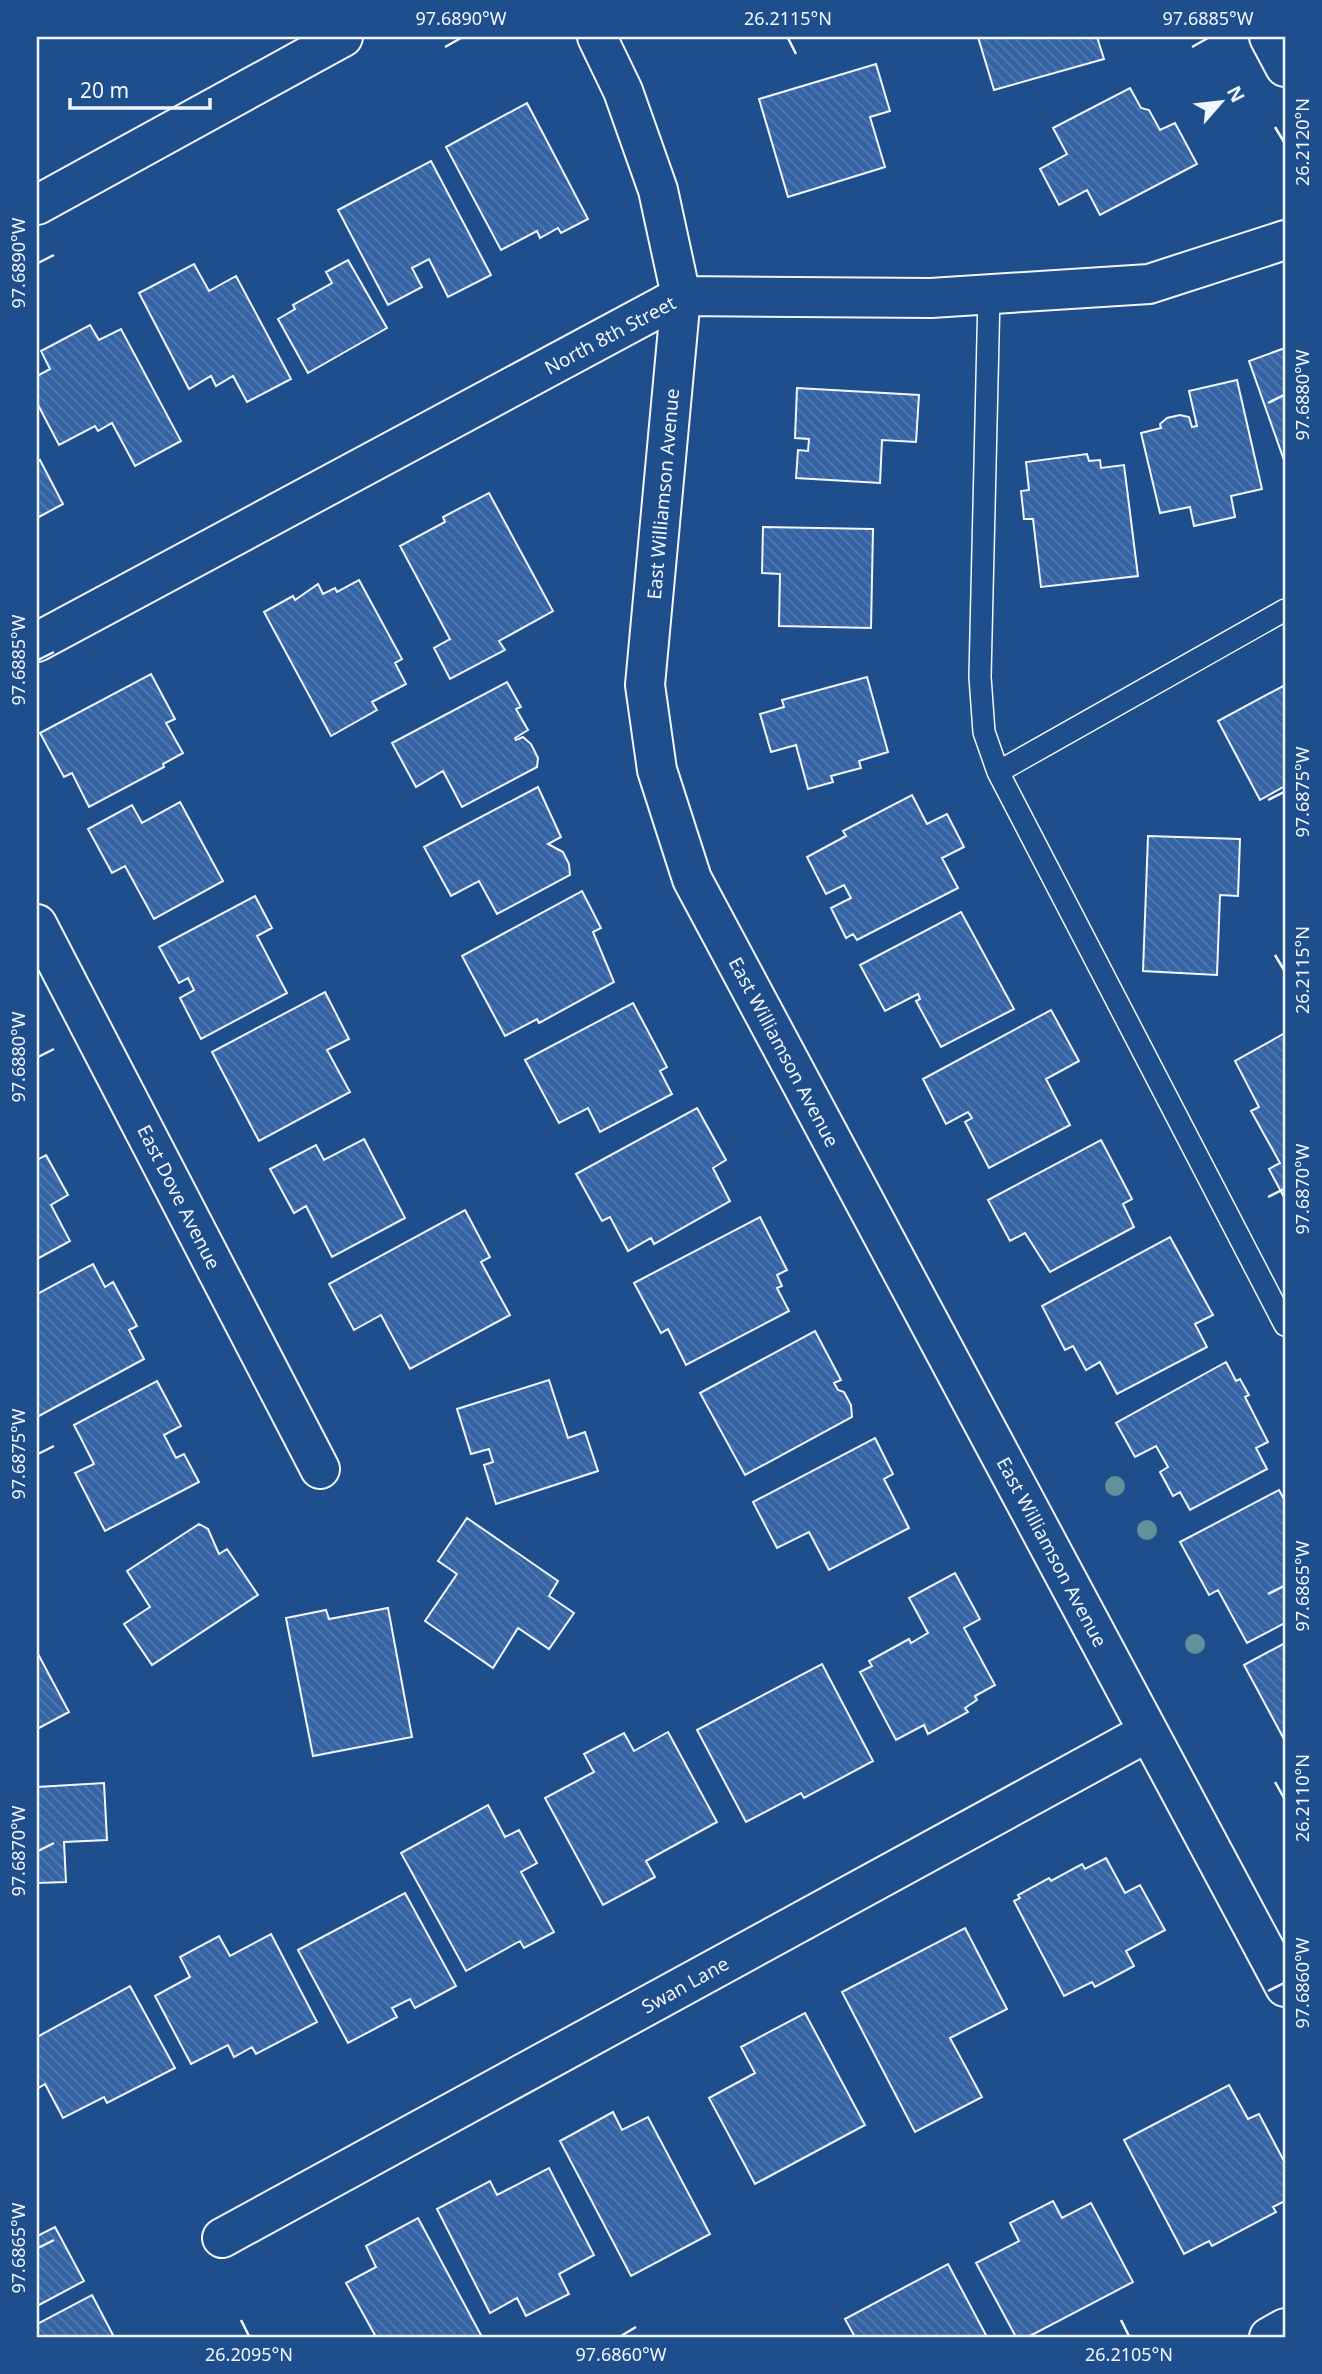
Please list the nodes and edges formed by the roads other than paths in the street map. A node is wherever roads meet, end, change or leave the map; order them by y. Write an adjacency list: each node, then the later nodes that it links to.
1 (344, 37): 5 (street)
2 (597, 37): 8 (street, East Williamson Avenue)
3 (1269, 37): 4 (street)
4 (1285, 67)
5 (37, 205)
6 (1285, 240): 7 (street, North 8th Street)
7 (989, 295): 8 (street, North 8th Street); 11 (lane)
8 (681, 296): 10 (street, North 8th Street); 15 (street, East Williamson Avenue)
9 (1285, 610): 11 (lane)
10 (37, 642)
11 (998, 772): 13 (lane)
12 (37, 924): 14 (street, East Dove Avenue)
13 (1285, 1325)
14 (320, 1469)
15 (1149, 1732): 16 (street, East Williamson Avenue); 17 (street, Swan Lane)
16 (1285, 1987)
17 (222, 2238)
18 (1285, 2329): 19 (street)
19 (1269, 2337)

